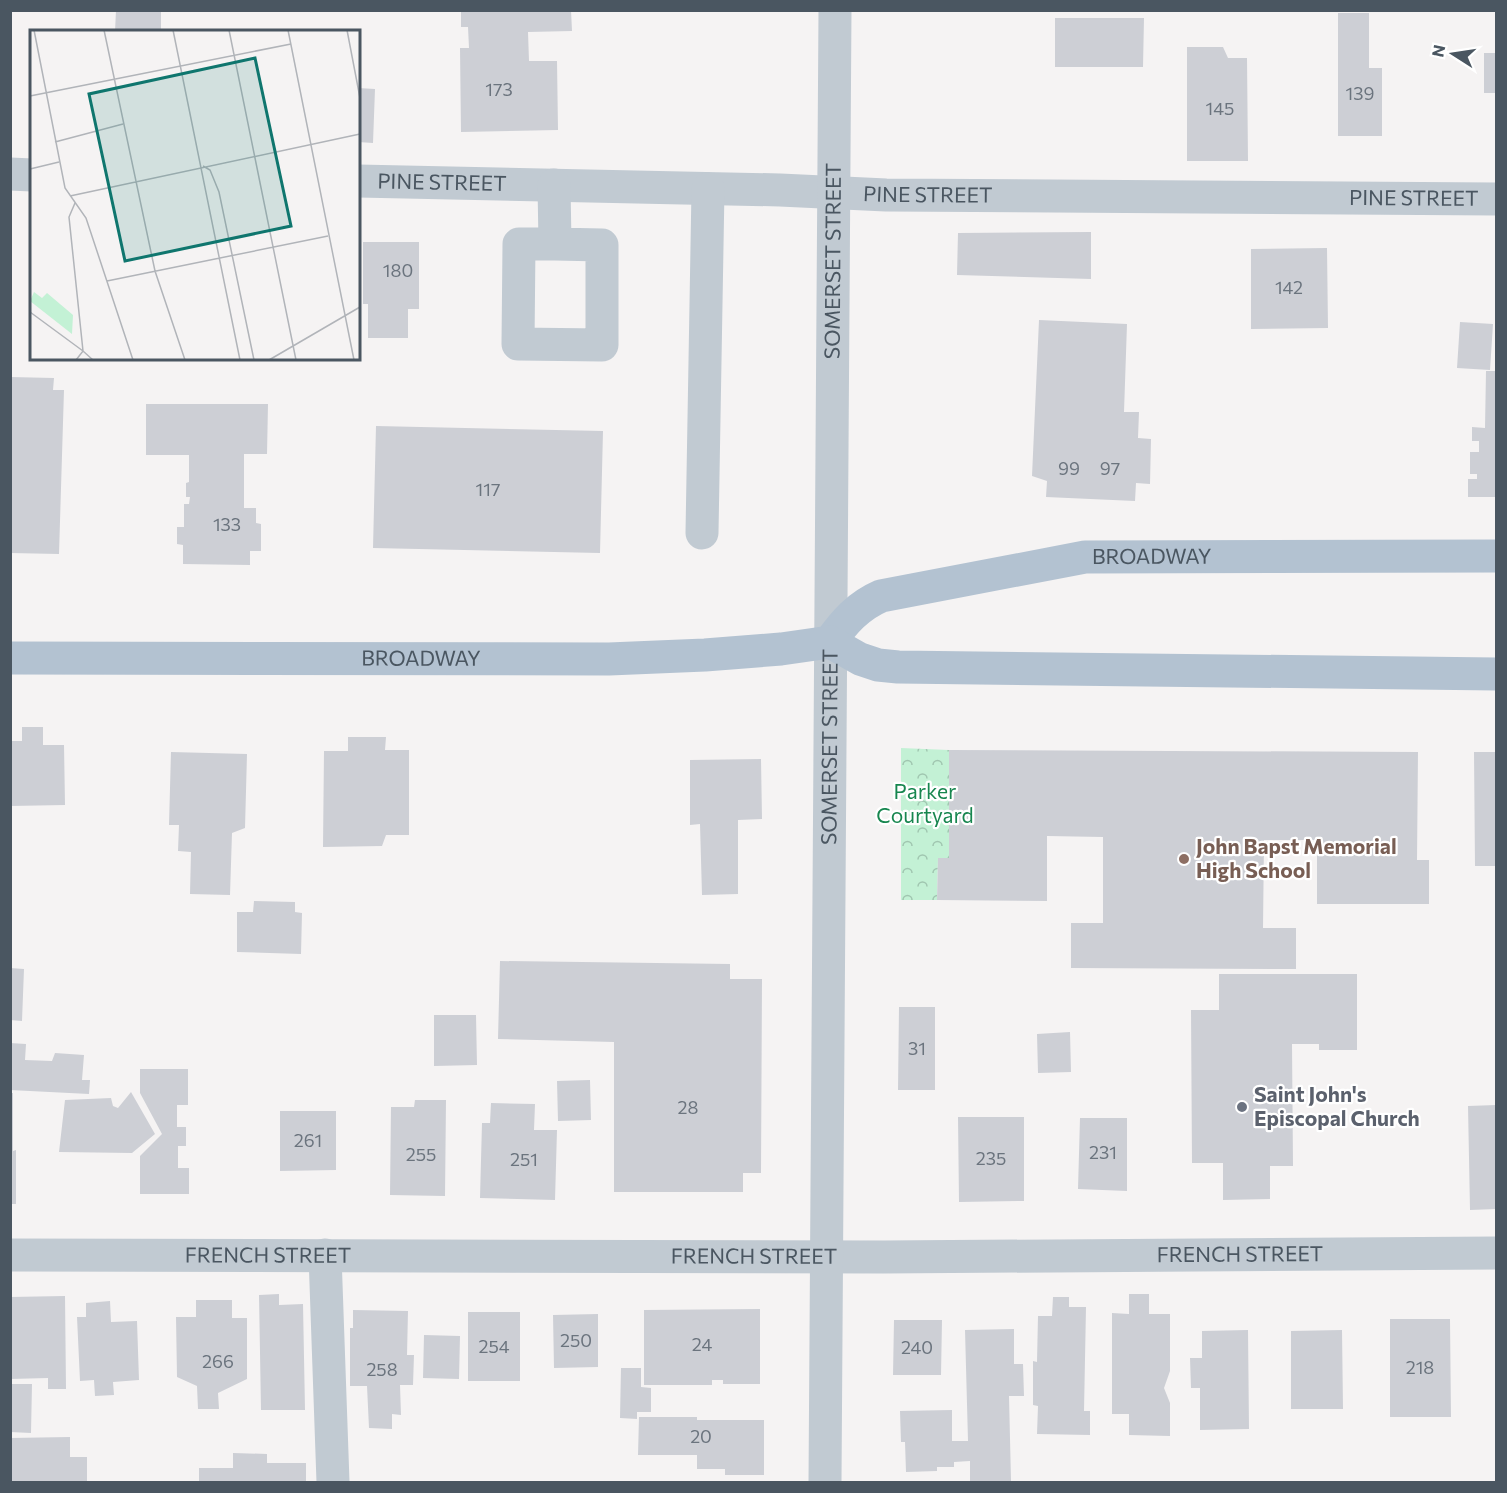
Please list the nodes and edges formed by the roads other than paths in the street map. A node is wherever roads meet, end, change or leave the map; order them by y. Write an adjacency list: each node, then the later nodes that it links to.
1 (835, 10): 7 (street, SOMERSET STREET)
2 (10, 174): 3 (street)
3 (30, 175)
4 (360, 182): 5 (street, PINE STREET)
5 (554, 185): 6 (street, PINE STREET); 9 (street)
6 (708, 189): 7 (street, PINE STREET); 10 (street)
7 (834, 193): 8 (street, PINE STREET); 12 (street, SOMERSET STREET)
8 (1497, 199)
9 (555, 244)
10 (702, 533)
11 (1497, 556): 12 (main road, BROADWAY)
12 (830, 642): 13 (main road, BROADWAY); 14 (main road); 18 (street, SOMERSET STREET)
13 (10, 658)
14 (1497, 674)
15 (1497, 1253): 18 (street, FRENCH STREET)
16 (10, 1255): 17 (street, FRENCH STREET)
17 (325, 1255): 18 (street, FRENCH STREET); 19 (street)
18 (826, 1257): 20 (street, SOMERSET STREET)
19 (333, 1482)
20 (825, 1482)

